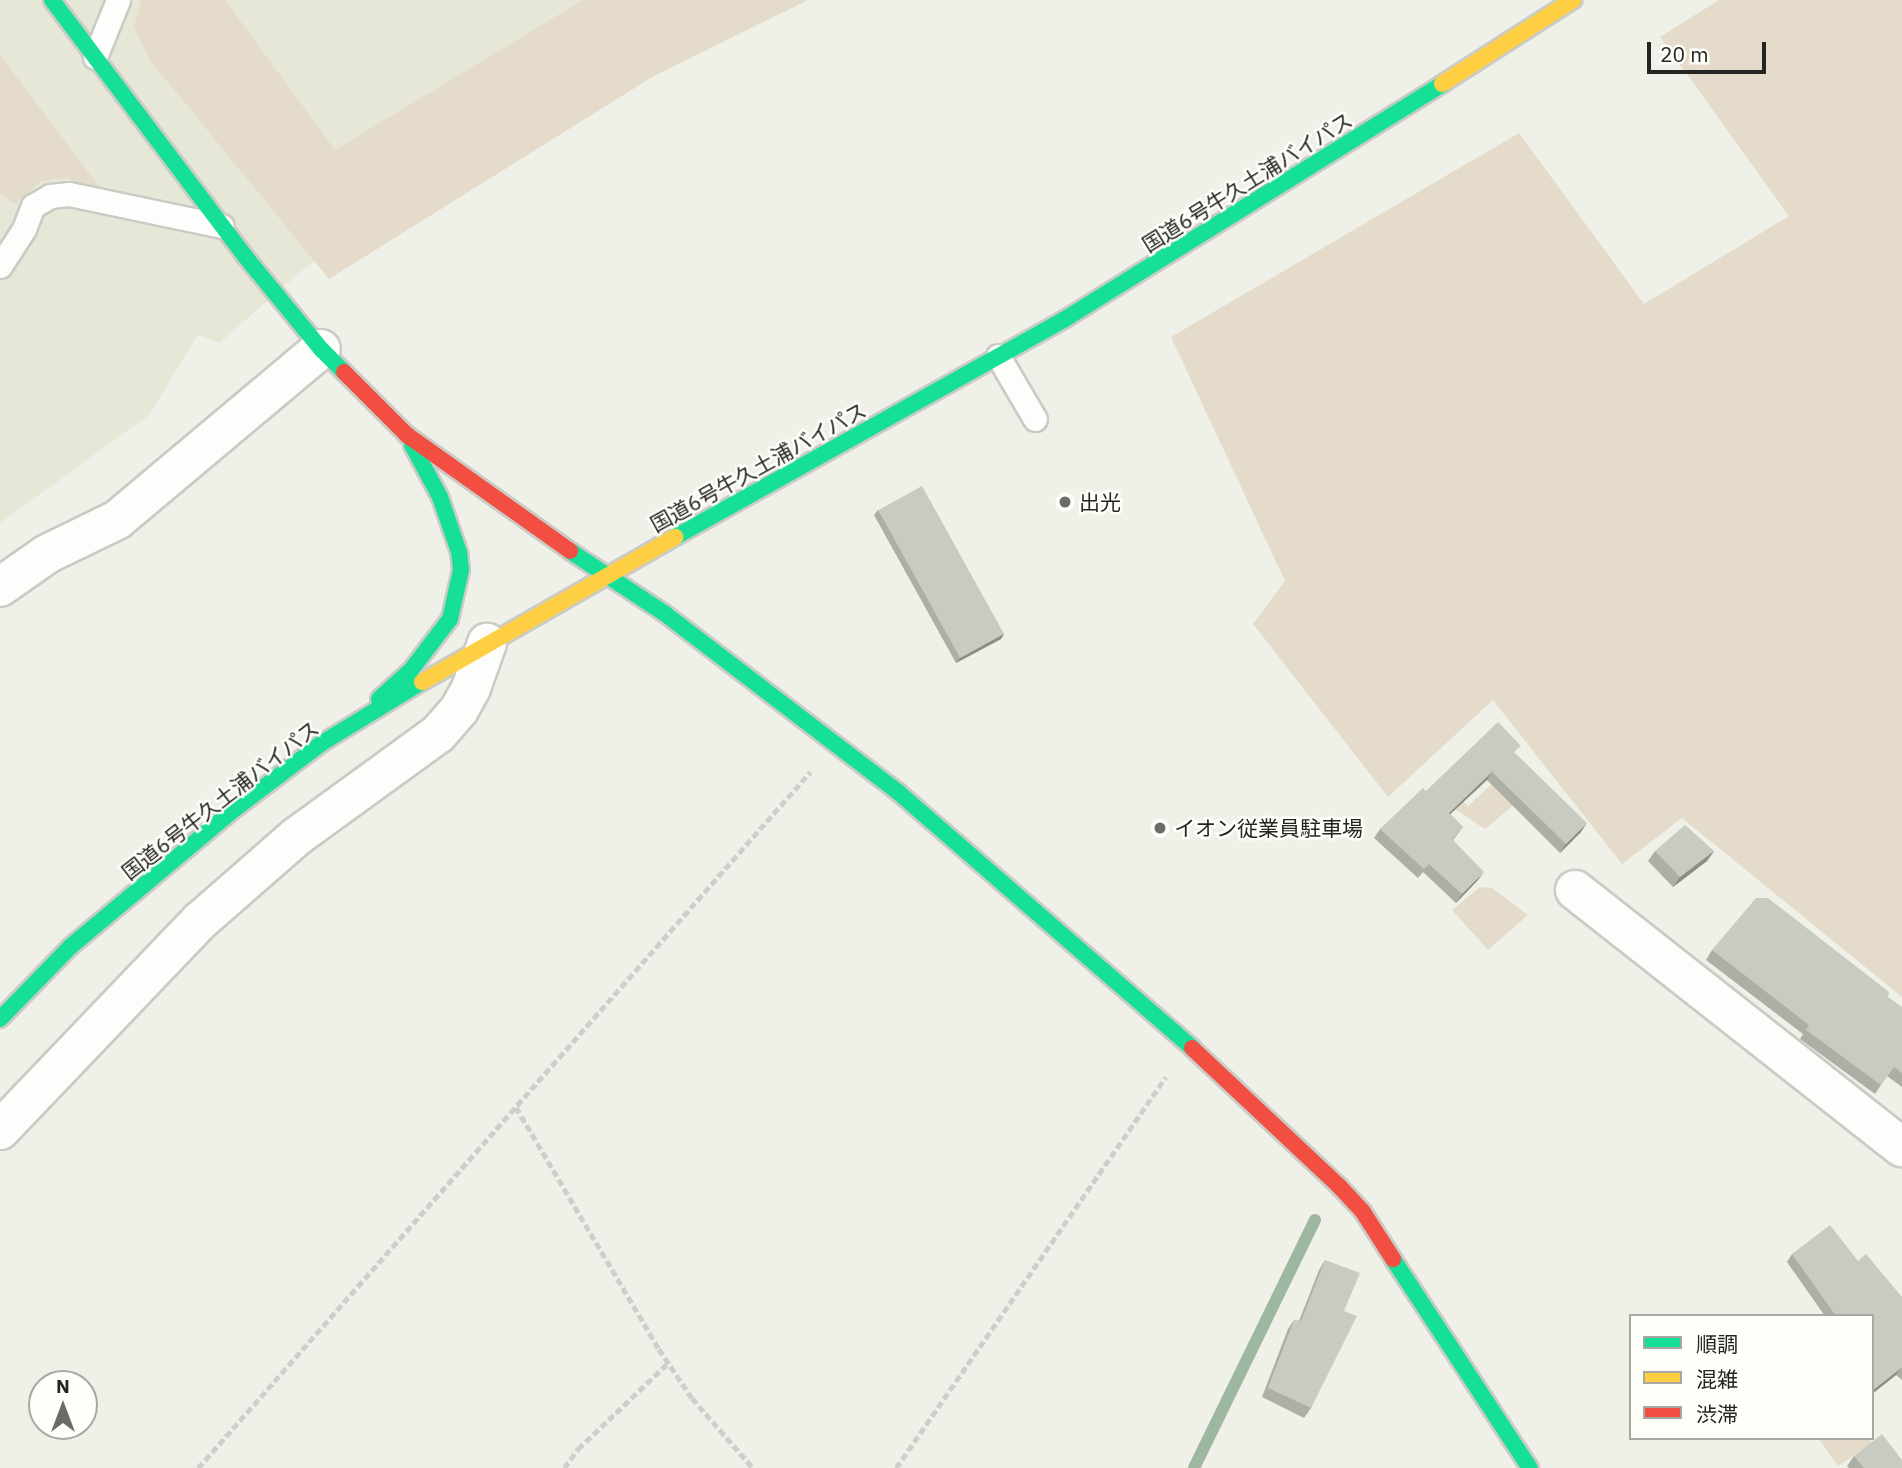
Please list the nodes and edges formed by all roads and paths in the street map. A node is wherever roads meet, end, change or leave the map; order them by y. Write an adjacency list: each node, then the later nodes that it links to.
1 (52, 0): 4 (main road)
2 (118, 0): 4 (lane)
3 (1573, 0): 8 (main road, 国道6号牛久土浦バイパス)
4 (95, 57): 5 (main road)
5 (222, 226): 6 (lane); 7 (main road)
6 (0, 266)
7 (321, 349): 10 (main road); 12 (street)
8 (998, 356): 9 (lane); 11 (main road, 国道6号牛久土浦バイパス)
9 (1035, 419)
10 (407, 435): 11 (main road); 16 (main road)
11 (606, 575): 13 (main road, 国道6号牛久土浦バイパス); 15 (main road)
12 (0, 587)
13 (487, 643): 16 (main road, 国道6号牛久土浦バイパス); 22 (street)
14 (812, 695): 15 (lane)
15 (797, 713): 17 (main road)
16 (323, 743): 19 (main road, 国道6号牛久土浦バイパス)
17 (837, 743): 20 (main road); 21 (path)
18 (1575, 890): 23 (street)
19 (0, 1020)
20 (1188, 1044): 28 (path); 29 (main road)
21 (516, 1107): 24 (path); 25 (path)
22 (0, 1130)
23 (1902, 1147)
24 (668, 1363): 26 (path); 27 (path)
25 (198, 1468)
26 (564, 1468)
27 (754, 1468)
28 (896, 1468)
29 (1530, 1468)

